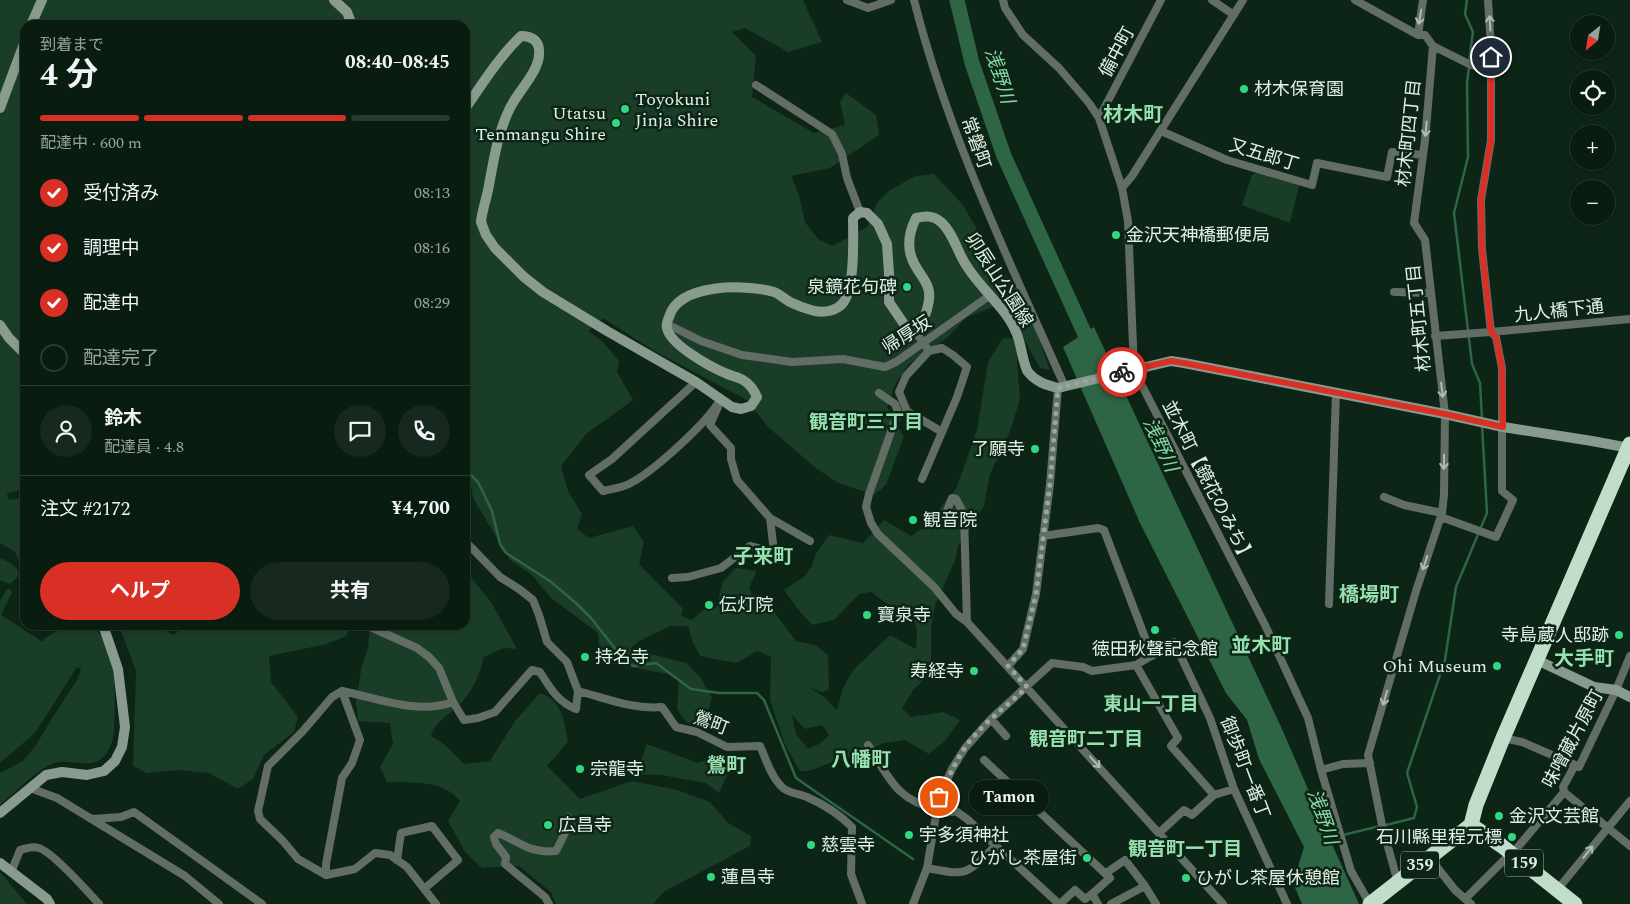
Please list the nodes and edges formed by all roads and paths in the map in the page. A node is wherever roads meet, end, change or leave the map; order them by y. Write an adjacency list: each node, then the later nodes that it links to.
1 (42, 0): 14 (street)
2 (334, 0): 15 (street)
3 (847, 0): 4 (street)
4 (891, 0)
5 (914, 0): 42 (street, 常磐町)
6 (1003, 0): 23 (street, 並木町【鏡花のみち】)
7 (1161, 0): 23 (street, 備中町)
8 (1212, 0): 13 (street)
9 (1243, 0): 13 (street)
10 (1355, 0): 16 (street)
11 (1423, 0): 16 (street, one-way to 16)
12 (1488, 0): 19 (street, one-way to 12)
13 (1234, 15): 24 (street)
14 (33, 20)
15 (350, 20)
16 (1418, 35): 17 (street)
17 (1433, 46): 19 (street); 25 (street, 材木町四丁目, one-way to 25)
18 (20, 54): 22 (street)
19 (1490, 68): 36 (street)
20 (756, 85): 27 (street)
21 (470, 102): 41 (street)
22 (0, 108)
23 (1099, 118): 26 (street, 並木町【鏡花のみち】)
24 (1161, 131): 25 (street, 又五郎丁); 26 (street)
25 (1423, 155): 28 (street, 材木町四丁目)
26 (1122, 188): 40 (street, 並木町【鏡花のみち】)
27 (860, 212): 33 (street); 35 (street)
28 (1414, 223): 30 (street, 材木町五丁目)
29 (1394, 292): 30 (street)
30 (1430, 293): 37 (street, 材木町五丁目)
31 (989, 296): 33 (street, 帰厚坂); 35 (street, 卯辰山公園線); 42 (street, 卯辰山公園線)
32 (1630, 319): 36 (street, 九人橋下通)
33 (666, 324): 45 (street)
34 (0, 325): 38 (street)
35 (913, 328): 39 (street, bridge)
36 (1491, 332): 37 (street, 九人橋下通); 47 (street)
37 (1435, 336): 46 (street, 材木町五丁目, one-way to 46)
38 (20, 349)
39 (929, 351): 48 (street); 48 (street)
40 (1130, 371): 42 (street); 43 (street); 81 (street, 並木町【鏡花のみち】)
41 (696, 382): 45 (street); 45 (street)
42 (1064, 387): 55 (street)
43 (1336, 392): 46 (street); 59 (street)
44 (879, 393): 60 (street)
45 (720, 402): 53 (street)
46 (1445, 414): 47 (street); 52 (street, 材木町五丁目, one-way to 52)
47 (1503, 427): 49 (street); 52 (street)
48 (942, 432): 50 (street)
49 (1629, 446): 65 (highway)
50 (922, 479)
51 (1384, 497): 52 (street)
52 (1442, 515): 79 (street, 材木町五丁目, one-way to 79)
53 (770, 518): 56 (street); 58 (street)
54 (944, 518): 60 (street)
55 (1043, 536): 63 (street); 67 (street)
56 (810, 541)
57 (470, 545): 71 (street)
58 (672, 578)
59 (1329, 604)
60 (967, 622): 67 (street)
61 (105, 630): 82 (street)
62 (377, 630): 73 (street)
63 (1152, 656): 66 (street); 83 (street, 御歩町一番丁)
64 (1630, 656): 69 (street, 味噌蔵片原町)
65 (1537, 660): 69 (street); 76 (highway)
66 (1136, 665): 68 (street); 85 (street)
67 (1008, 666): 68 (street)
68 (1027, 687): 74 (street); 93 (street, one-way to 93)
69 (1616, 690): 72 (street); 80 (street, 味噌蔵片原町)
70 (342, 691): 73 (street); 103 (street); 103 (street)
71 (578, 691): 73 (street); 117 (street, 鶯町)
72 (1630, 697)
73 (453, 702)
74 (991, 719): 75 (street); 87 (street)
75 (1006, 736)
76 (1503, 738): 80 (street); 91 (highway)
77 (868, 745): 87 (street)
78 (984, 760): 102 (street)
79 (1370, 763): 81 (street); 104 (street, 材木町五丁目)
80 (1575, 765): 84 (street, 味噌蔵片原町)
81 (1321, 770): 125 (street, 並木町【鏡花のみち】)
82 (30, 788): 88 (street); 90 (street)
83 (1234, 789): 85 (street); 124 (street, 御歩町一番丁)
84 (1564, 792): 92 (street); 96 (street, 味噌蔵片原町)
85 (1214, 795): 93 (street)
86 (1630, 802): 92 (street)
87 (938, 812): 94 (street); 100 (street)
88 (0, 813)
89 (568, 817): 116 (street)
90 (90, 819): 113 (street); 114 (street)
91 (1471, 825): 96 (highway, 159); 97 (highway, 359)
92 (1607, 828): 95 (street); 109 (street, one-way to 92)
93 (1159, 834): 123 (street)
94 (995, 846): 100 (street); 119 (street)
95 (1630, 846)
96 (1511, 854): 109 (highway, 159); 110 (street, 味噌蔵片原町)
97 (1429, 857): 104 (highway, 359); 110 (street)
98 (397, 860): 103 (street); 106 (street); 106 (street)
99 (0, 863): 101 (street)
100 (927, 868): 118 (street)
101 (12, 870): 111 (street); 112 (street)
102 (1106, 873): 105 (street); 107 (street)
103 (326, 875)
104 (1398, 882): 108 (highway, 359)
105 (1145, 886): 121 (street); 122 (street)
106 (424, 889): 115 (street)
107 (1092, 894): 119 (street); 120 (street)
108 (1384, 899): 125 (highway, 359)
109 (1565, 899)
110 (1468, 902)
111 (50, 904)
112 (100, 904)
113 (219, 904)
114 (262, 904)
115 (436, 904)
116 (549, 904)
117 (862, 904)
118 (913, 904)
119 (1060, 904)
120 (1098, 904)
121 (1111, 904)
122 (1156, 904)
123 (1223, 904)
124 (1287, 904)
125 (1370, 904)

